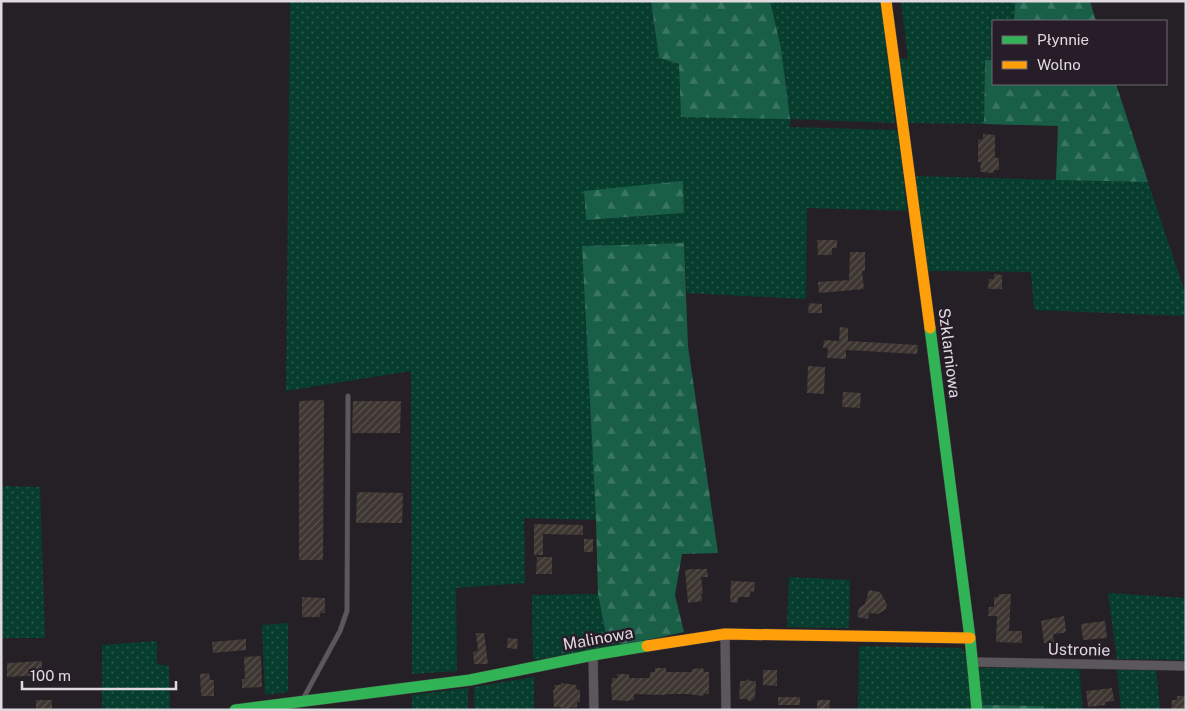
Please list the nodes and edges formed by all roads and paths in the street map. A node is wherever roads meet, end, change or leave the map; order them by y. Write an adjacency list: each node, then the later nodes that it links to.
1 (886, 1): 4 (street, Szklarniowa)
2 (348, 396): 8 (lane)
3 (725, 634): 4 (street, Malinowa); 5 (street, Malinowa); 12 (street)
4 (970, 638): 6 (street, Szklarniowa)
5 (593, 654): 8 (street, Malinowa); 11 (street)
6 (972, 662): 7 (street, Ustronie); 13 (street, Szklarniowa)
7 (1186, 666)
8 (301, 702): 9 (street, Malinowa)
9 (284, 707): 10 (street, Malinowa)
10 (235, 710)
11 (594, 710)
12 (726, 710)
13 (976, 710)

